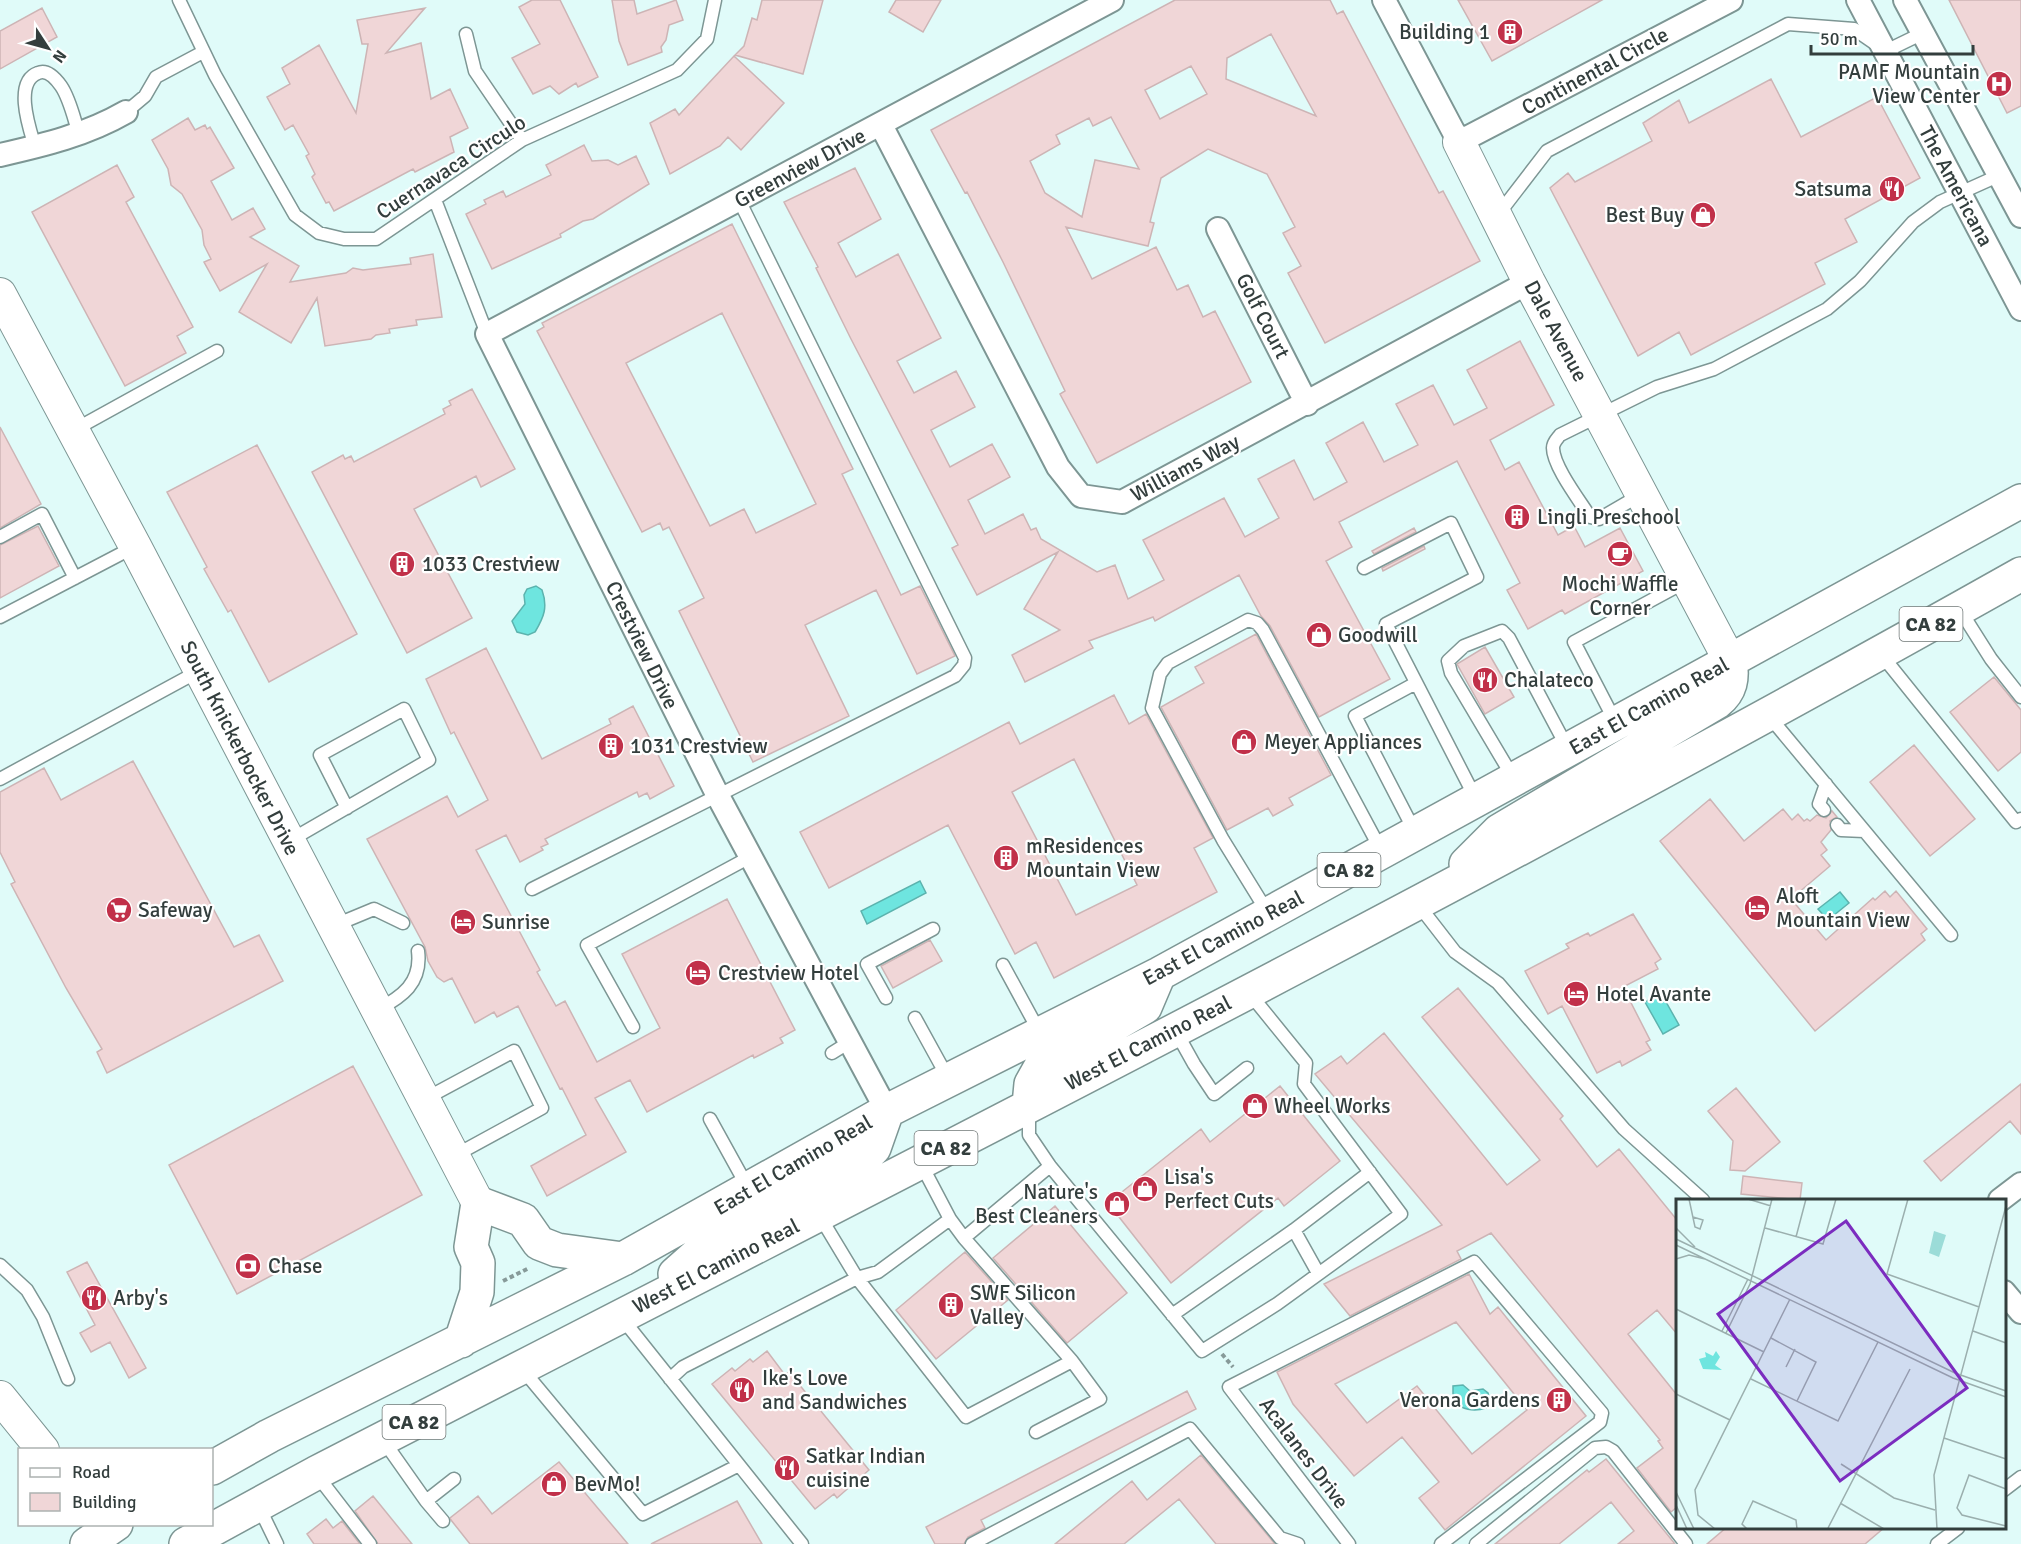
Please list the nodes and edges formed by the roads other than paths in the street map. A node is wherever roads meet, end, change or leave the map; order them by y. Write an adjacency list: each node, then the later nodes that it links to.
1 (179, 0): 11 (lane, Cuernavaca Circulo)
2 (715, 0): 15 (lane, Cuernavaca Circulo)
3 (1112, 0): 13 (street, Greenview Drive)
4 (1384, 0): 16 (street, Dale Avenue)
5 (1731, 0): 16 (street, Continental Circle)
6 (1858, 0): 10 (street, The Americana)
7 (1905, 0): 8 (street, The Americana)
8 (1923, 33): 10 (lane); 19 (street, The Americana)
9 (466, 34): 15 (lane)
10 (1886, 51): 20 (street, The Americana); 24 (lane)
11 (203, 52): 12 (lane); 21 (lane, Cuernavaca Circulo)
12 (126, 112): 14 (street)
13 (881, 125): 22 (street, Greenview Drive); 31 (street, Williams Way)
14 (79, 134): 17 (street); 17 (lane)
15 (522, 140): 21 (lane, Cuernavaca Circulo)
16 (1460, 142): 24 (street, Dale Avenue)
17 (35, 147): 18 (street)
18 (0, 155)
19 (2000, 176): 20 (lane); 23 (street, The Americana)
20 (1960, 193): 28 (street, The Americana); 32 (lane)
21 (435, 200): 29 (lane, Crestview Drive)
22 (740, 200): 29 (street, Greenview Drive); 55 (lane)
23 (2021, 216)
24 (1497, 217): 26 (street, Dale Avenue)
25 (1218, 229): 31 (street, Golf Court)
26 (1529, 282): 31 (street, Williams Way); 32 (street, Dale Avenue)
27 (0, 294): 33 (street, South Knickerbocker Drive)
28 (2021, 309)
29 (487, 334): 55 (street, Crestview Drive)
30 (217, 351): 33 (lane)
31 (1307, 404)
32 (1602, 416): 34 (street, Dale Avenue); 34 (lane)
33 (72, 431): 37 (street, South Knickerbocker Drive)
34 (1642, 494): 40 (street, Dale Avenue)
35 (2021, 501): 45 (main road, East El Camino Real / CA 82)
36 (0, 537): 39 (lane)
37 (135, 546): 39 (lane); 46 (street, South Knickerbocker Drive)
38 (1364, 568): 47 (lane)
39 (75, 578): 43 (lane)
40 (1688, 581): 45 (street, Dale Avenue); 50 (lane)
41 (2018, 581): 42 (main road, CA 82)
42 (1959, 609): 44 (main road, CA 82); 48 (lane)
43 (0, 617)
44 (1879, 652): 49 (main road, CA 82); 59 (lane)
45 (1730, 662): 50 (main road, East El Camino Real / CA 82); 66 (main road)
46 (200, 670): 52 (lane); 63 (street, South Knickerbocker Drive)
47 (1416, 683): 56 (lane); 62 (lane)
48 (2021, 697)
49 (1768, 714): 54 (lane); 66 (main road, CA 82)
50 (1617, 723): 51 (main road, East El Camino Real / CA 82)
51 (1568, 750): 53 (main road, East El Camino Real / CA 82); 53 (lane)
52 (0, 779)
53 (1515, 779): 56 (main road, East El Camino Real / CA 82)
54 (1826, 784): 58 (lane); 61 (lane)
55 (717, 796): 65 (street, Crestview Drive); 67 (lane)
56 (1477, 800): 62 (main road, East El Camino Real / CA 82)
57 (347, 808): 57 (lane); 63 (lane)
58 (1824, 810)
59 (2021, 819)
60 (1837, 825): 61 (lane)
61 (1864, 831): 73 (lane)
62 (1415, 833): 64 (main road, East El Camino Real / CA 82)
63 (288, 842): 71 (street, South Knickerbocker Drive)
64 (1382, 852): 69 (main road, East El Camino Real / CA 82); 69 (lane)
65 (750, 857): 81 (lane); 88 (street, Crestview Drive)
66 (1444, 887): 68 (main road, CA 82)
67 (532, 889)
68 (1416, 902): 77 (main road, CA 82); 96 (lane)
69 (1268, 914): 76 (main road, East El Camino Real / CA 82)
70 (403, 923): 71 (lane)
71 (333, 926): 79 (street, South Knickerbocker Drive)
72 (933, 929): 78 (lane)
73 (1951, 935)
74 (418, 951): 79 (lane)
75 (1003, 966): 83 (lane)
76 (1159, 974): 83 (main road, East El Camino Real / CA 82); 87 (main road)
77 (1248, 991): 82 (main road, West El Camino Real / CA 82); 93 (lane)
78 (886, 998)
79 (376, 1011): 86 (street, South Knickerbocker Drive)
80 (915, 1018): 85 (lane)
81 (633, 1027)
82 (1174, 1029): 84 (lane); 87 (main road, West El Camino Real / CA 82)
83 (1041, 1034): 85 (main road, East El Camino Real / CA 82)
84 (1247, 1068)
85 (950, 1082): 88 (main road, East El Camino Real / CA 82)
86 (423, 1100): 90 (street, South Knickerbocker Drive); 90 (lane)
87 (1029, 1105): 91 (main road, West El Camino Real / CA 82); 92 (lane)
88 (887, 1111): 95 (main road, East El Camino Real / CA 82); 108 (main road)
89 (710, 1119): 95 (lane)
90 (453, 1156): 98 (street, South Knickerbocker Drive)
91 (919, 1161): 99 (main road, West El Camino Real / CA 82); 100 (lane)
92 (1050, 1166): 102 (lane); 110 (lane)
93 (1370, 1172): 101 (lane); 105 (lane)
94 (2021, 1184): 97 (street)
95 (749, 1190): 103 (main road, East El Camino Real / CA 82)
96 (1702, 1199)
97 (2001, 1199)
98 (478, 1203): 103 (main road); 111 (main road)
99 (818, 1214): 106 (lane); 108 (main road, West El Camino Real / CA 82)
100 (950, 1219): 102 (lane); 106 (lane)
101 (1294, 1230): 105 (lane); 110 (lane)
102 (964, 1238): 112 (lane)
103 (623, 1259): 111 (main road, CA 82)
104 (0, 1265): 114 (lane)
105 (1318, 1273): 110 (lane)
106 (857, 1278): 112 (lane); 115 (lane)
107 (2006, 1294): 109 (street)
108 (632, 1310): 113 (main road, West El Camino Real / CA 82); 115 (lane)
109 (2021, 1312)
110 (1172, 1315)
111 (461, 1341): 121 (main road, CA 82)
112 (1072, 1361): 117 (lane)
113 (520, 1366): 118 (main road, West El Camino Real / CA 82); 120 (lane)
114 (68, 1379)
115 (670, 1379): 120 (lane)
116 (0, 1397): 119 (street)
117 (1036, 1432)
118 (382, 1439): 122 (main road, West El Camino Real / CA 82); 126 (lane)
119 (42, 1448)
120 (739, 1465): 133 (lane)
121 (213, 1467)
122 (316, 1473): 127 (main road, West El Camino Real / CA 82); 132 (lane)
123 (2021, 1477): 125 (lane)
124 (454, 1479): 126 (lane)
125 (2006, 1488)
126 (426, 1501): 128 (lane)
127 (258, 1504): 130 (main road, West El Camino Real / CA 82); 131 (lane)
128 (443, 1521)
129 (1956, 1529): 140 (lane)
130 (186, 1544)
131 (277, 1544)
132 (370, 1544)
133 (802, 1544)
134 (972, 1544): 135 (lane)
135 (1298, 1544)
136 (1349, 1544): 137 (lane, Acalanes Drive)
137 (1442, 1544)
138 (1476, 1544): 139 (lane)
139 (1686, 1544)
140 (1937, 1544)

